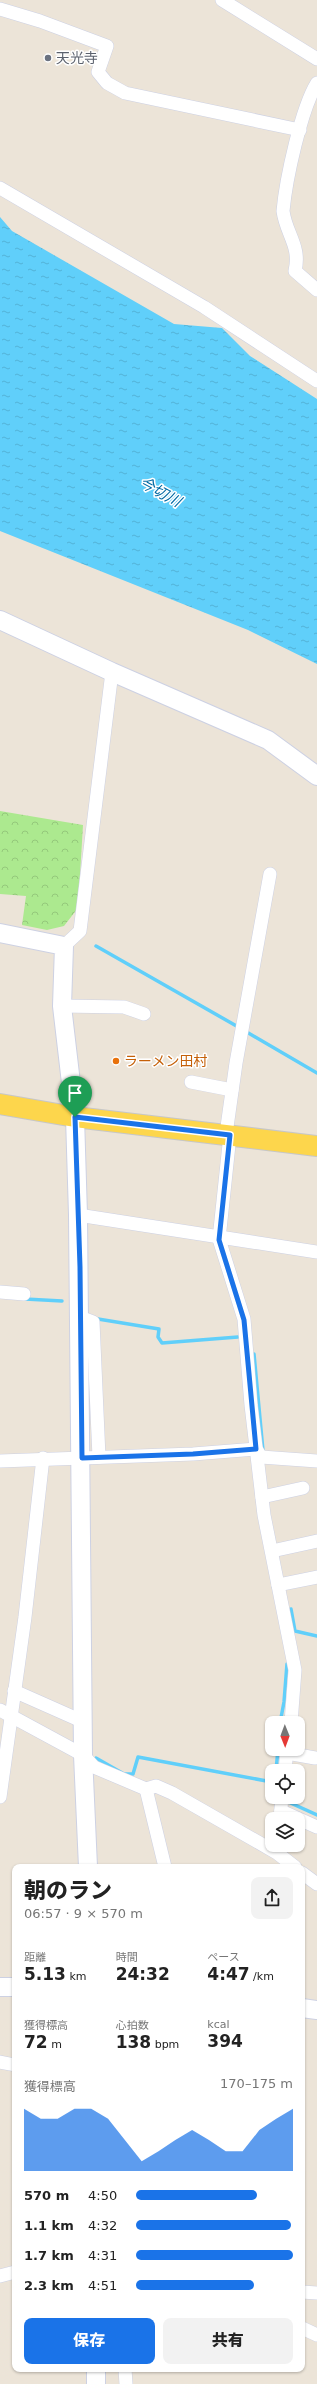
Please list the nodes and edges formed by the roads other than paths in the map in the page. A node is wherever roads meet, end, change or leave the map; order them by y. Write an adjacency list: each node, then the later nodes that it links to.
1 (222, 0): 3 (street)
2 (0, 9): 5 (street)
3 (317, 59)
4 (317, 83): 5 (street)
5 (300, 130): 7 (street)
6 (0, 188): 8 (street)
7 (317, 290)
8 (317, 381)
9 (0, 620): 10 (street); 11 (street)
10 (0, 625)
11 (112, 672): 12 (street); 15 (street)
12 (317, 776)
13 (270, 874): 19 (street)
14 (0, 933): 15 (street)
15 (64, 946): 16 (street)
16 (62, 1006): 17 (street); 21 (street)
17 (144, 1014)
18 (191, 1082): 19 (street)
19 (232, 1090): 22 (street)
20 (0, 1104): 21 (main road)
21 (75, 1117): 22 (main road); 24 (street)
22 (228, 1135): 23 (main road); 25 (street)
23 (317, 1146)
24 (78, 1215): 25 (street); 30 (street)
25 (219, 1237): 26 (street); 29 (street)
26 (317, 1252)
27 (0, 1292): 28 (street)
28 (24, 1294)
29 (256, 1449): 30 (street); 33 (street); 35 (street)
30 (90, 1457): 31 (street); 43 (street)
31 (43, 1458): 32 (street); 40 (street)
32 (0, 1461)
33 (317, 1461)
34 (303, 1488): 35 (street)
35 (262, 1497): 37 (street)
36 (317, 1541): 37 (street)
37 (272, 1551): 39 (street)
38 (317, 1576): 39 (street)
39 (278, 1585): 42 (street)
40 (14, 1691): 41 (street); 43 (street)
41 (6, 1713): 44 (street); 48 (street)
42 (292, 1716)
43 (84, 1722): 44 (street)
44 (83, 1755): 47 (street); 53 (street)
45 (305, 1755): 46 (street)
46 (316, 1758)
47 (146, 1789): 51 (street); 54 (street)
48 (0, 1797)
49 (305, 1823): 50 (street)
50 (317, 1827)
51 (265, 1842)
52 (281, 1852): 55 (street)
53 (88, 1864)
54 (164, 1864)
55 (292, 1864)
56 (305, 1875): 57 (street)
57 (317, 1884)
58 (0, 1987): 59 (street)
59 (12, 1987)
60 (305, 2008): 61 (street)
61 (317, 2010)
62 (0, 2062): 63 (street)
63 (12, 2064)
64 (12, 2273): 65 (street)
65 (0, 2276)
66 (305, 2292): 67 (street)
67 (317, 2293)
68 (305, 2329): 69 (street)
69 (317, 2335)
70 (96, 2372): 72 (street)
71 (125, 2372): 73 (street)
72 (96, 2384)
73 (126, 2384)

